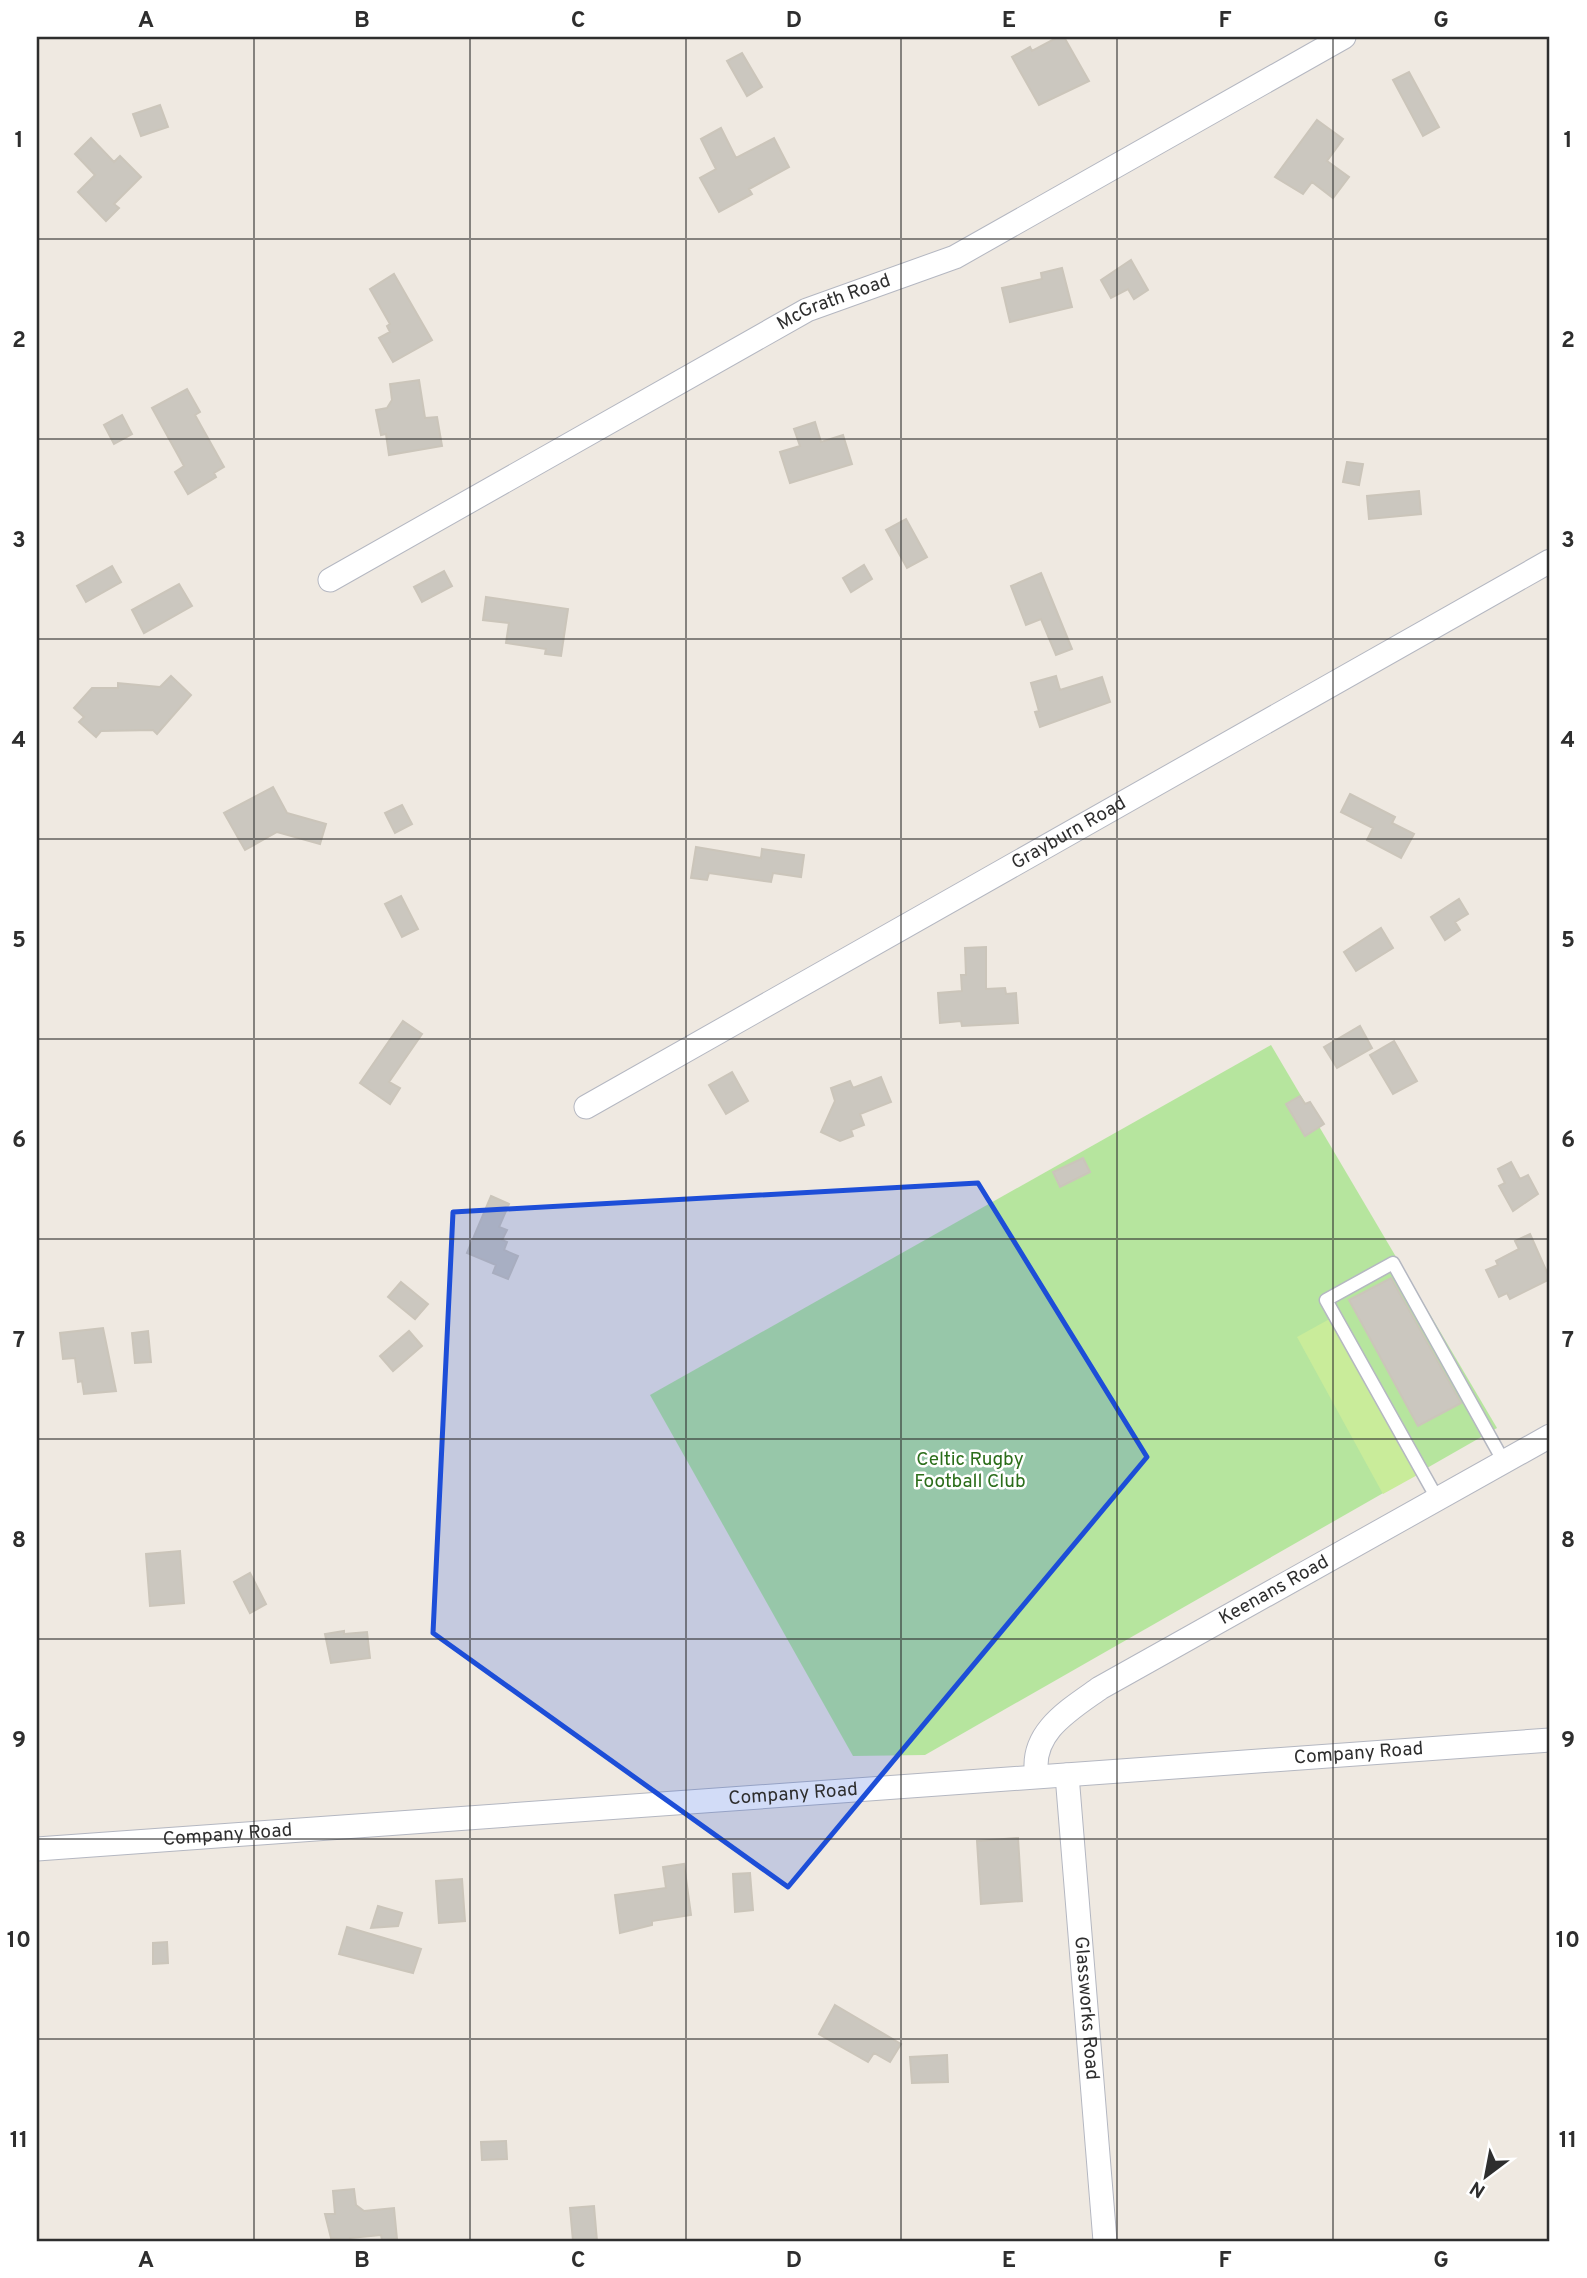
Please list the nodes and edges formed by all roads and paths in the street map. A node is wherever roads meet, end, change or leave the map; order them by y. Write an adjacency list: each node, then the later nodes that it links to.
1 (1344, 37): 3 (street, McGrath Road)
2 (1550, 562): 4 (street, Grayburn Road)
3 (330, 580)
4 (586, 1107)
5 (1550, 1436): 6 (street, Keenans Road)
6 (1504, 1462): 7 (street, Keenans Road); 7 (lane)
7 (1438, 1500): 10 (street, Keenans Road)
8 (1550, 1740): 9 (street, Company Road)
9 (1067, 1775): 10 (street, Company Road); 12 (street, Glassworks Road)
10 (1037, 1776): 11 (street, Company Road)
11 (37, 1849)
12 (1105, 2241)

